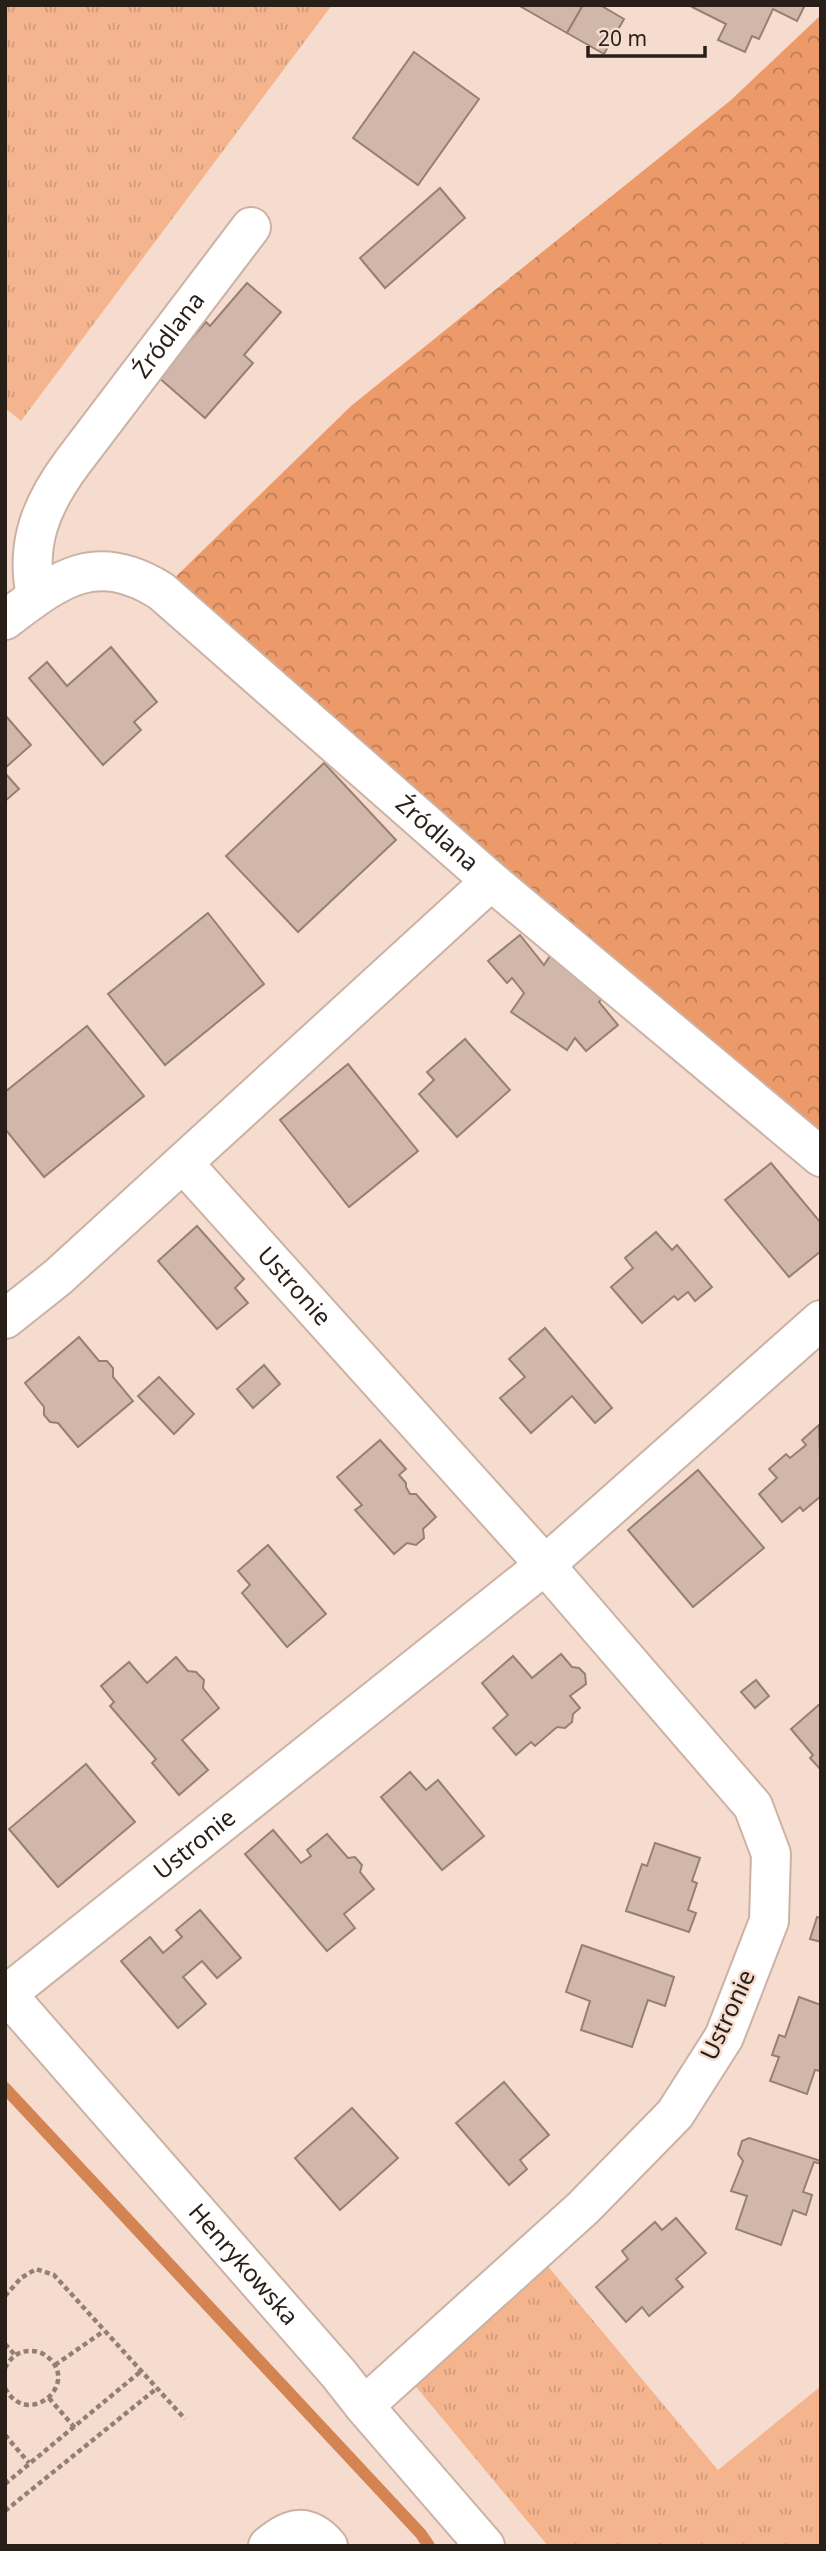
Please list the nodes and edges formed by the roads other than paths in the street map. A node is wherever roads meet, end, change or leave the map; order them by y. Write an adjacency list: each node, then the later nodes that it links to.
1 (251, 227): 2 (street, Źródlana)
2 (36, 596): 3 (street, Źródlana); 4 (street, Źródlana)
3 (5, 620)
4 (491, 881): 5 (street, Źródlana); 6 (street)
5 (821, 1157)
6 (183, 1163): 7 (street); 9 (street, Ustronie)
7 (5, 1319)
8 (821, 1320): 9 (street, Ustronie)
9 (545, 1564): 10 (street, Ustronie); 11 (street, Ustronie)
10 (6, 1993): 11 (street, Henrykowska)
11 (364, 2406): 12 (street, Henrykowska)
12 (479, 2544)
13 (268, 2546): 14 (street)
14 (328, 2546)

